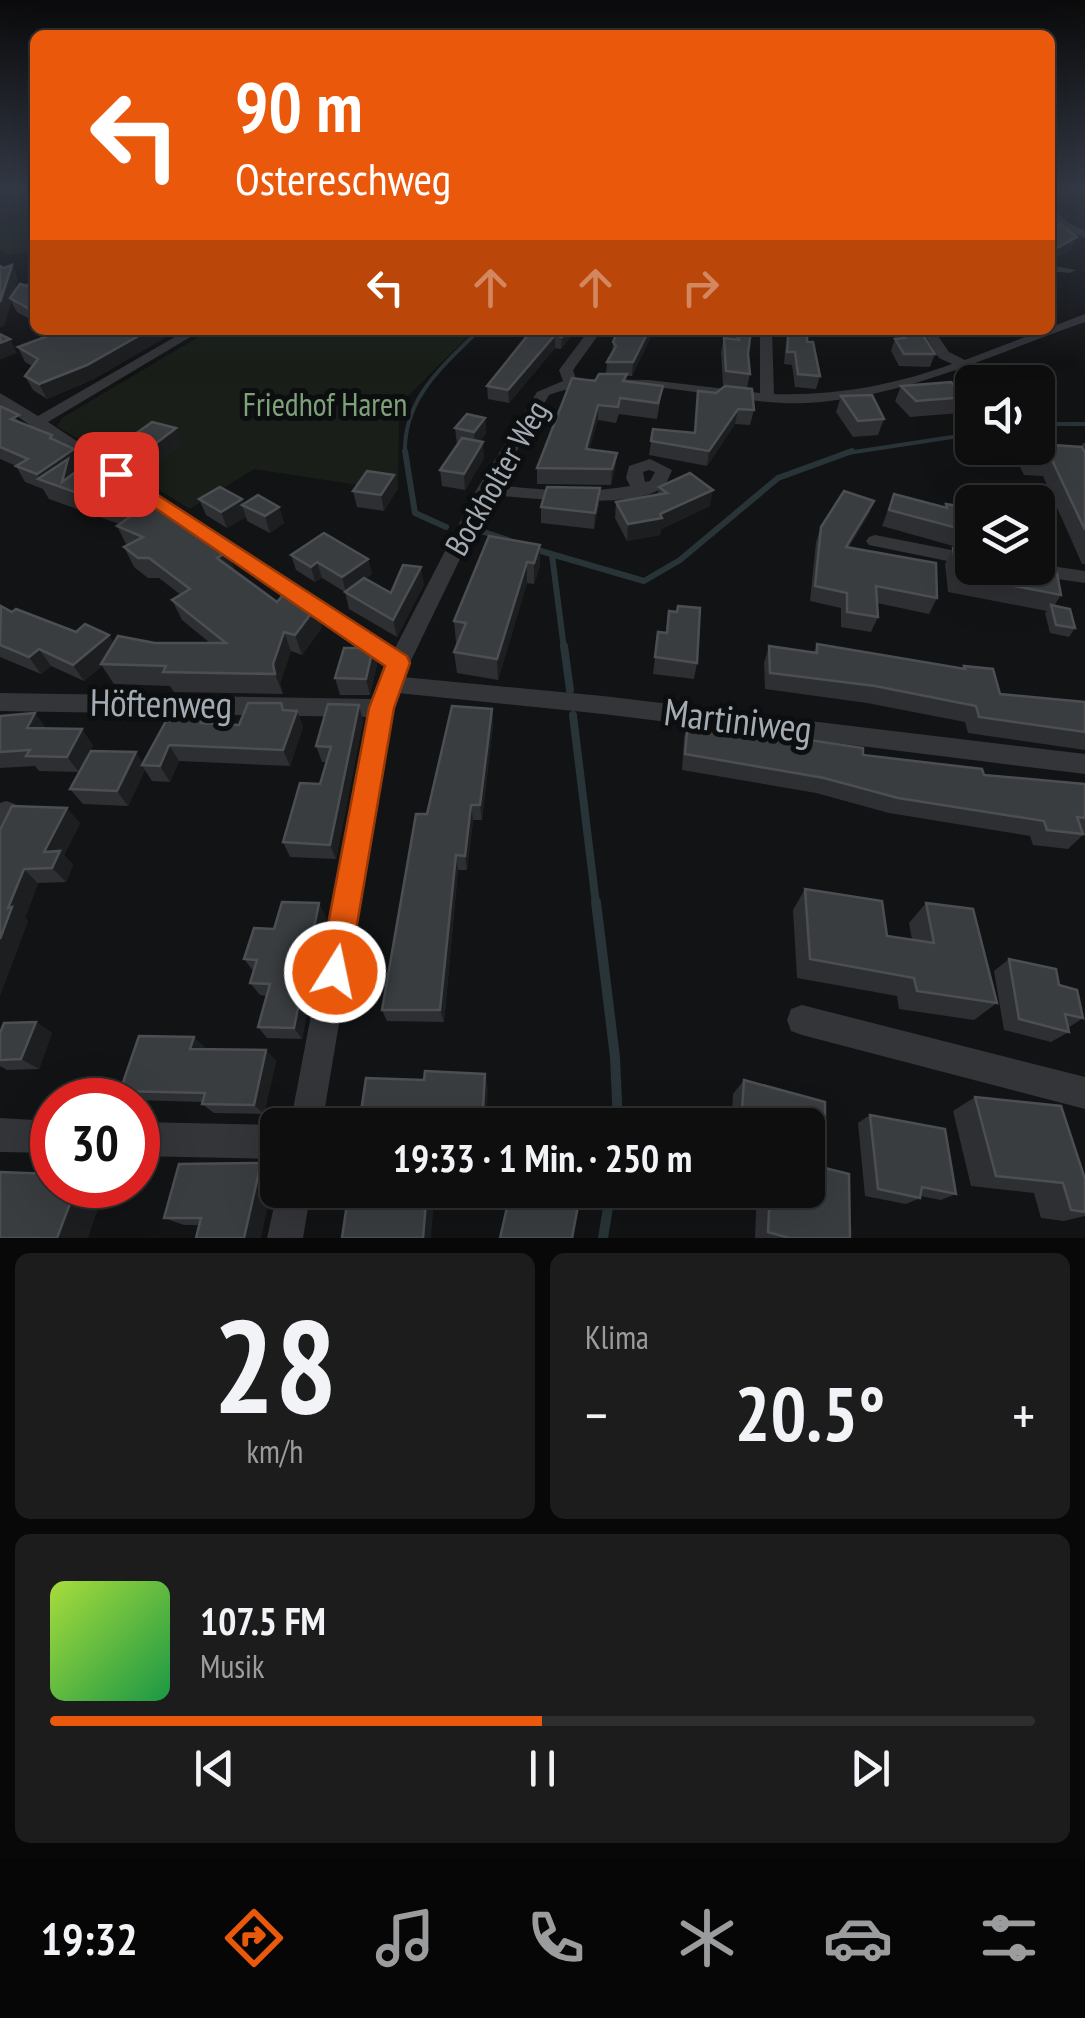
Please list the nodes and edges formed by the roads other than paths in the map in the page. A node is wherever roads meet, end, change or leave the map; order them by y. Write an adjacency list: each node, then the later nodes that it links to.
1 (1055, 268): 2 (street)
2 (1070, 270)
3 (1085, 318): 4 (street, Bockholter Weg)
4 (1055, 328)
5 (187, 335): 15 (street)
6 (592, 335): 12 (street)
7 (766, 335): 14 (street)
8 (931, 335): 10 (street)
9 (1038, 335): 10 (street, Bockholter Weg)
10 (965, 365)
11 (955, 368): 14 (street, Bockholter Weg)
12 (570, 381): 14 (street, Bockholter Weg); 16 (street, Bockholter Weg)
13 (0, 397): 15 (street)
14 (767, 398)
15 (36, 423): 22 (street)
16 (485, 488): 17 (street); 22 (street, Bockholter Weg)
17 (640, 490)
18 (876, 542): 19 (street)
19 (955, 557)
20 (1055, 572): 21 (street)
21 (1085, 576)
22 (390, 685): 23 (street, Höftenweg); 24 (street, Martiniweg); 27 (street, Bockholter Weg)
23 (0, 702)
24 (1085, 764)
25 (802, 1020): 26 (street)
26 (1085, 1093)
27 (309, 1108)
28 (0, 1136): 29 (street)
29 (30, 1137)
30 (160, 1139): 31 (street)
31 (260, 1142)
32 (291, 1208): 33 (street)
33 (285, 1238)

